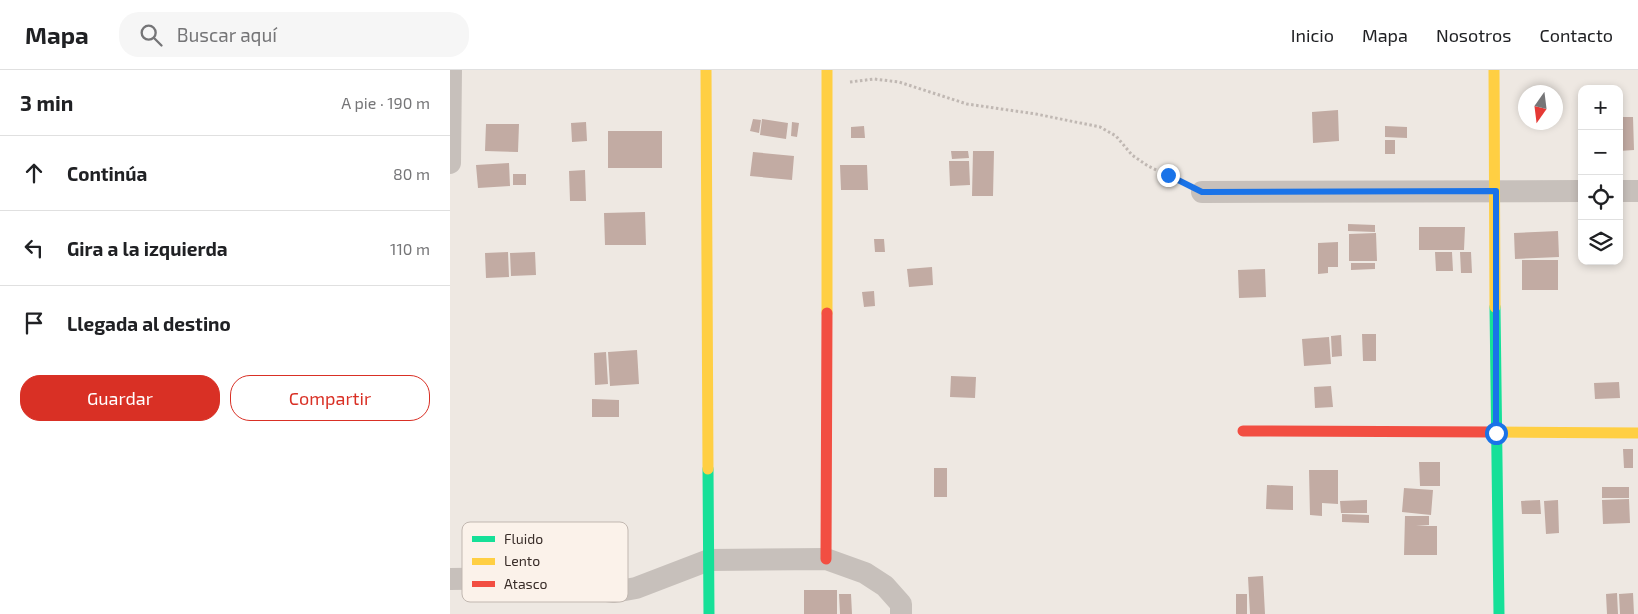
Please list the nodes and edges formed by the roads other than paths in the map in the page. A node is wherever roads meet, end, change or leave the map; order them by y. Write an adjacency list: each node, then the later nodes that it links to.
1 (451, 70): 5 (street)
2 (706, 70): 15 (street)
3 (827, 70): 14 (street)
4 (1494, 70): 6 (street)
5 (450, 163)
6 (1496, 191): 7 (street); 10 (street); 12 (street)
7 (1578, 191)
8 (1623, 191): 9 (street)
9 (1638, 191)
10 (1202, 192)
11 (1243, 431): 12 (street)
12 (1496, 433): 13 (street); 19 (street)
13 (1638, 433)
14 (826, 559): 15 (street); 18 (street)
15 (708, 560): 16 (street); 17 (street)
16 (628, 589)
17 (709, 614)
18 (901, 614)
19 (1499, 614)

